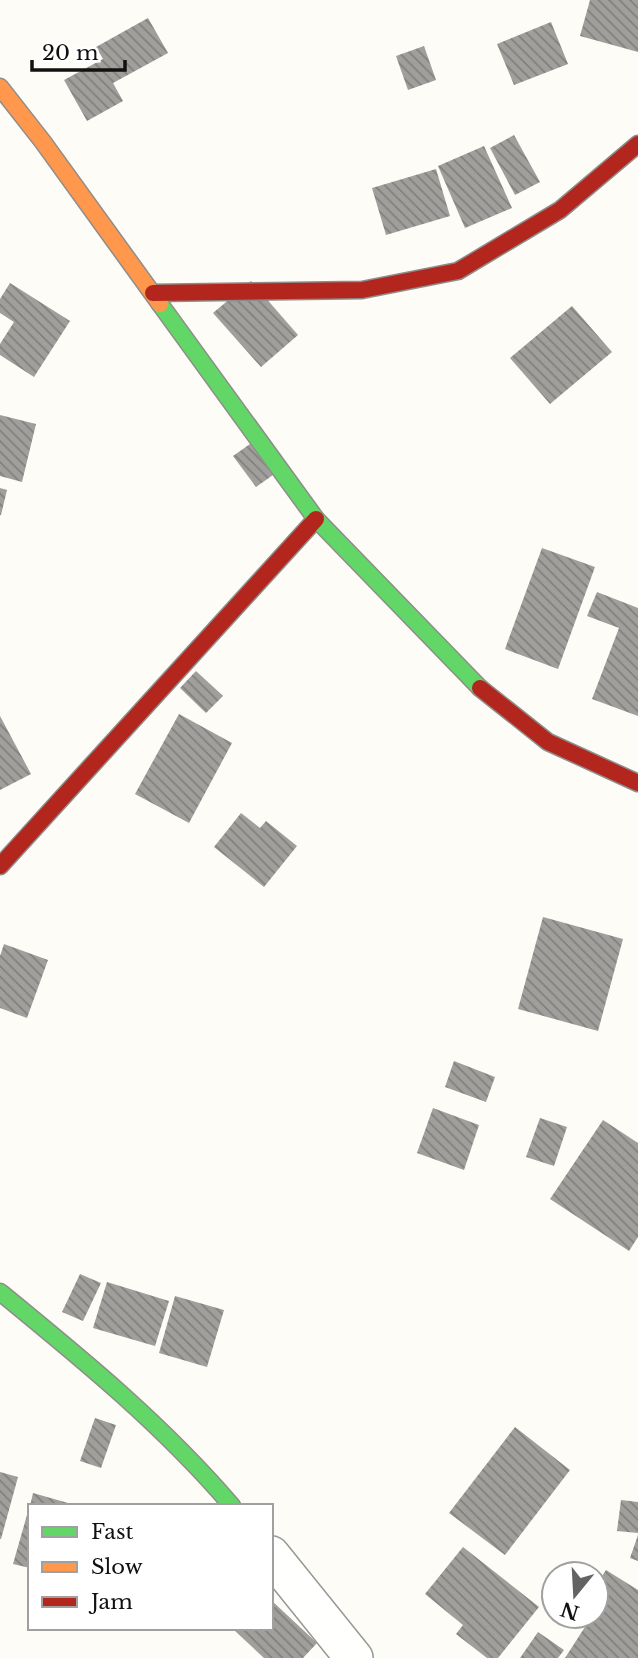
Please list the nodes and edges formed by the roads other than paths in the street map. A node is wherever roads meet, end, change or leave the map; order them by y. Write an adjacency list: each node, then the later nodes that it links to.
1 (0, 87): 3 (street)
2 (638, 144): 3 (street)
3 (153, 293): 4 (street)
4 (316, 519): 5 (street); 6 (street)
5 (638, 783)
6 (0, 866)
7 (0, 1292): 8 (street)
8 (230, 1504)
9 (273, 1557): 10 (street)
10 (354, 1658)

